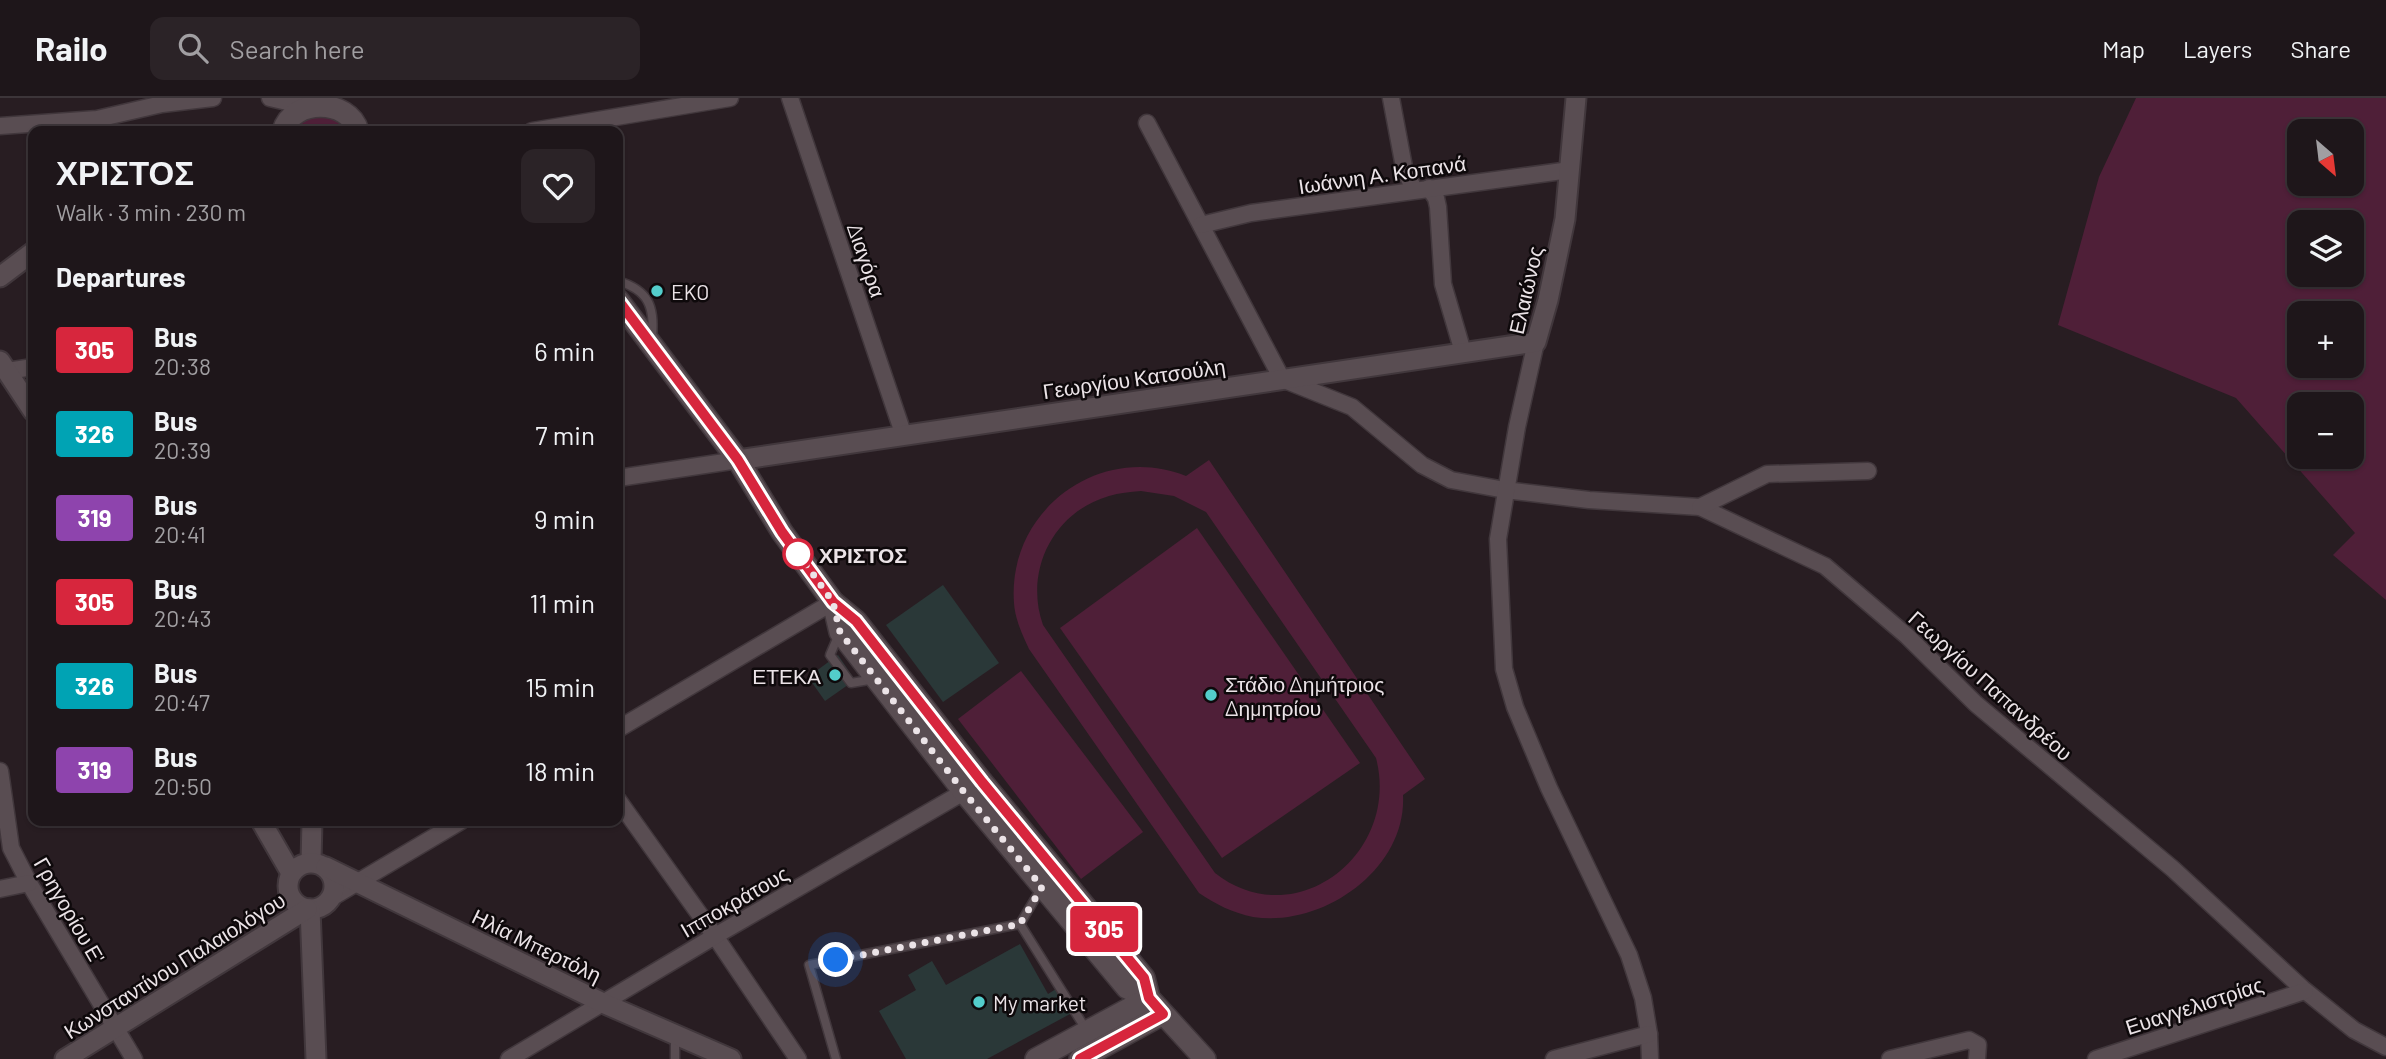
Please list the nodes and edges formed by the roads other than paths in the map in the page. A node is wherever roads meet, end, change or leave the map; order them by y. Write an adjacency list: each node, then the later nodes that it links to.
1 (213, 98): 6 (street)
2 (730, 98): 15 (street)
3 (790, 98): 30 (street, Διαγόρα)
4 (1391, 98): 17 (street)
5 (1576, 98): 16 (street, Ελαιώνος)
6 (193, 99): 11 (street)
7 (273, 99): 8 (street); 12 (street)
8 (303, 102): 9 (main road); 13 (main road)
9 (347, 105): 14 (main road)
10 (1147, 123): 18 (street)
11 (0, 125)
12 (283, 126)
13 (285, 126)
14 (356, 126)
15 (562, 126)
16 (1570, 170): 17 (street, Ιωάννη Α. Κοπανά); 23 (street, Ελαιώνος)
17 (1421, 189): 18 (street, Ιωάννη Α. Κοπανά); 25 (street)
18 (1201, 225): 28 (street)
19 (28, 255): 20 (street)
20 (0, 277)
21 (623, 282): 24 (lane)
22 (623, 307): 24 (main road)
23 (1536, 342): 25 (street, Γεωργίου Κατσούλη); 34 (street, Ελαιώνος)
24 (651, 343): 31 (main road)
25 (1463, 352): 28 (street, Γεωργίου Κατσούλη)
26 (4, 366): 27 (street); 29 (street)
27 (28, 367)
28 (1282, 379): 30 (street, Γεωργίου Κατσούλη); 34 (street, Γεωργίου Παπανδρέου)
29 (28, 403)
30 (904, 436): 31 (street, Γεωργίου Κατσούλη)
31 (738, 460): 33 (street); 36 (main road)
32 (1868, 471): 35 (street)
33 (623, 477)
34 (1505, 490): 35 (street, Γεωργίου Παπανδρέου); 61 (street, Ελαιώνος)
35 (1700, 507): 54 (street, Γεωργίου Παπανδρέου)
36 (833, 602): 37 (street); 39 (main road); 39 (main road)
37 (623, 726)
38 (1, 779): 46 (street, Γρηγορίου Ε')
39 (973, 787): 48 (main road); 53 (street, Ιπποκράτους); 55 (main road)
40 (623, 807): 53 (street)
41 (264, 826): 45 (street)
42 (313, 826): 44 (street)
43 (453, 826): 47 (street)
44 (318, 865): 45 (street); 47 (street, Ηλία Μπερτόλη); 50 (street)
45 (291, 873): 51 (street)
46 (29, 883): 49 (street); 58 (street, Γρηγορίου Ε')
47 (358, 883): 50 (street); 56 (street, Ηλία Μπερτόλη)
48 (1042, 887): 52 (lane); 55 (main road)
49 (0, 889)
50 (331, 898): 51 (street)
51 (309, 909): 58 (street, Κωνσταντίνου Παλαιολόγου); 65 (street)
52 (1020, 924): 59 (lane); 70 (lane)
53 (715, 936): 56 (street, Ιπποκράτους); 69 (street)
54 (2305, 991): 62 (street, Γεωργίου Παπανδρέου); 78 (street, Ευαγγελιστρίας)
55 (1149, 998): 57 (main road); 59 (main road)
56 (605, 1003): 60 (street, Ηλία Μπερτόλη); 66 (street, Ιπποκράτους)
57 (1163, 1014): 72 (main road); 73 (main road)
58 (114, 1028): 63 (street, Κωνσταντίνου Παλαιολόγου); 64 (street, Γρηγορίου Ε')
59 (1087, 1031): 71 (main road)
60 (675, 1034): 67 (lane); 68 (street, Ηλία Μπερτόλη)
61 (1649, 1034): 74 (street); 75 (street, Ελαιώνος)
62 (2386, 1046)
63 (65, 1059)
64 (134, 1059)
65 (316, 1059)
66 (509, 1059)
67 (676, 1059)
68 (731, 1059)
69 (798, 1059)
70 (836, 1059)
71 (1036, 1059)
72 (1080, 1059)
73 (1205, 1059)
74 (1555, 1059)
75 (1650, 1059)
76 (1890, 1059): 77 (street)
77 (1978, 1059)
78 (2096, 1059)

